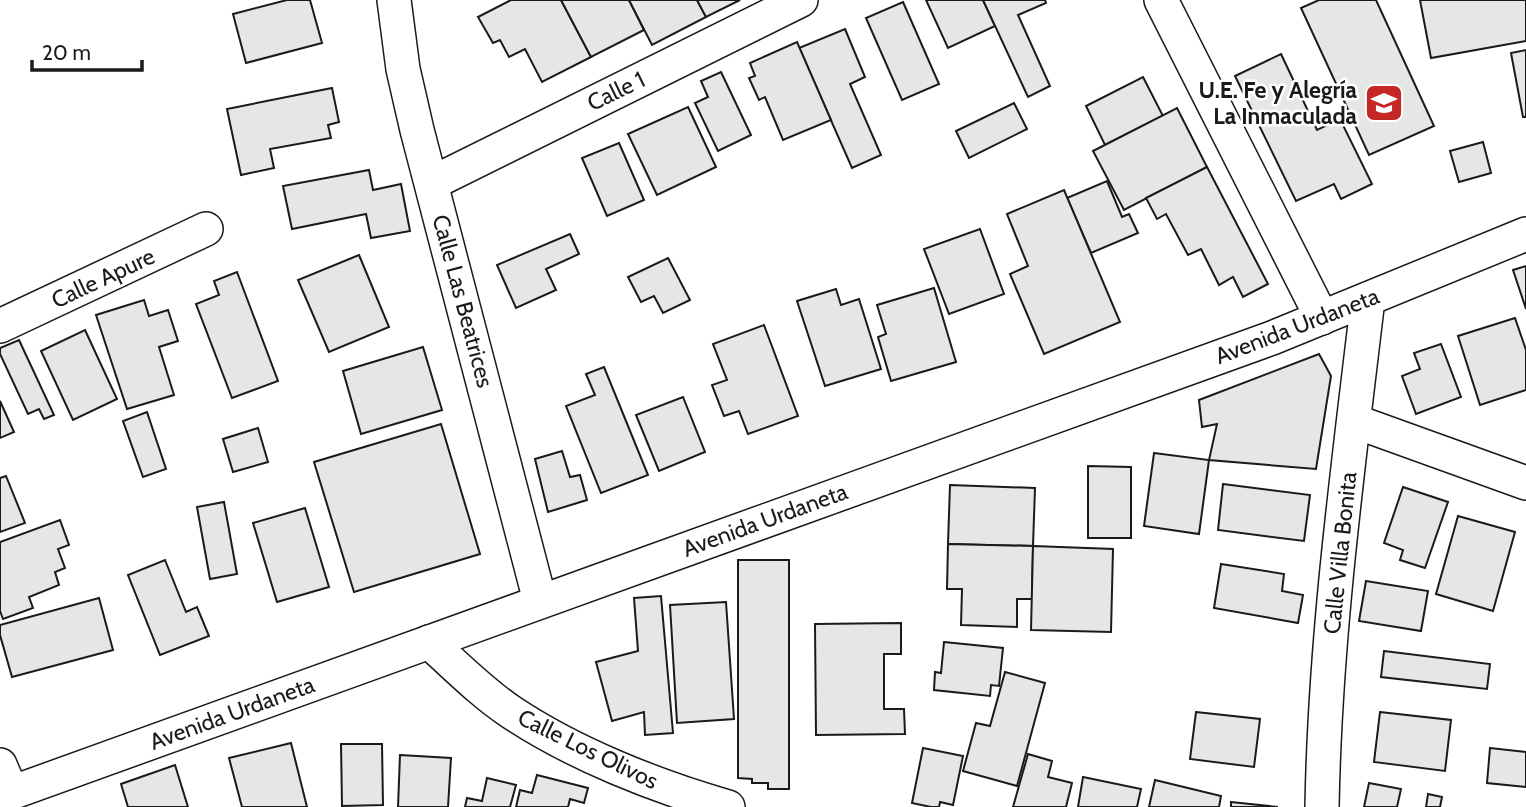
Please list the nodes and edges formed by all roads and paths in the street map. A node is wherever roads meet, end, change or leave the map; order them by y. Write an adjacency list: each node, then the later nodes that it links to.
1 (394, 0): 4 (street, Calle Las Beatrices)
2 (801, 0): 4 (street, Calle 1)
3 (1161, 0): 8 (street)
4 (432, 183): 12 (street, Calle Las Beatrices)
5 (206, 229): 9 (street, Calle Apure)
6 (1526, 234): 7 (street, Avenida Urdaneta)
7 (1368, 299): 8 (street, Avenida Urdaneta); 10 (street, Calle Villa Bonita)
8 (1322, 318): 12 (street, Avenida Urdaneta)
9 (0, 326)
10 (1354, 421): 11 (street); 16 (street, Calle Villa Bonita)
11 (1526, 483)
12 (540, 601): 13 (street, Avenida Urdaneta)
13 (429, 642): 14 (street, Avenida Urdaneta); 15 (street, Calle Los Olivos)
14 (4, 785)
15 (728, 807)
16 (1322, 807)

